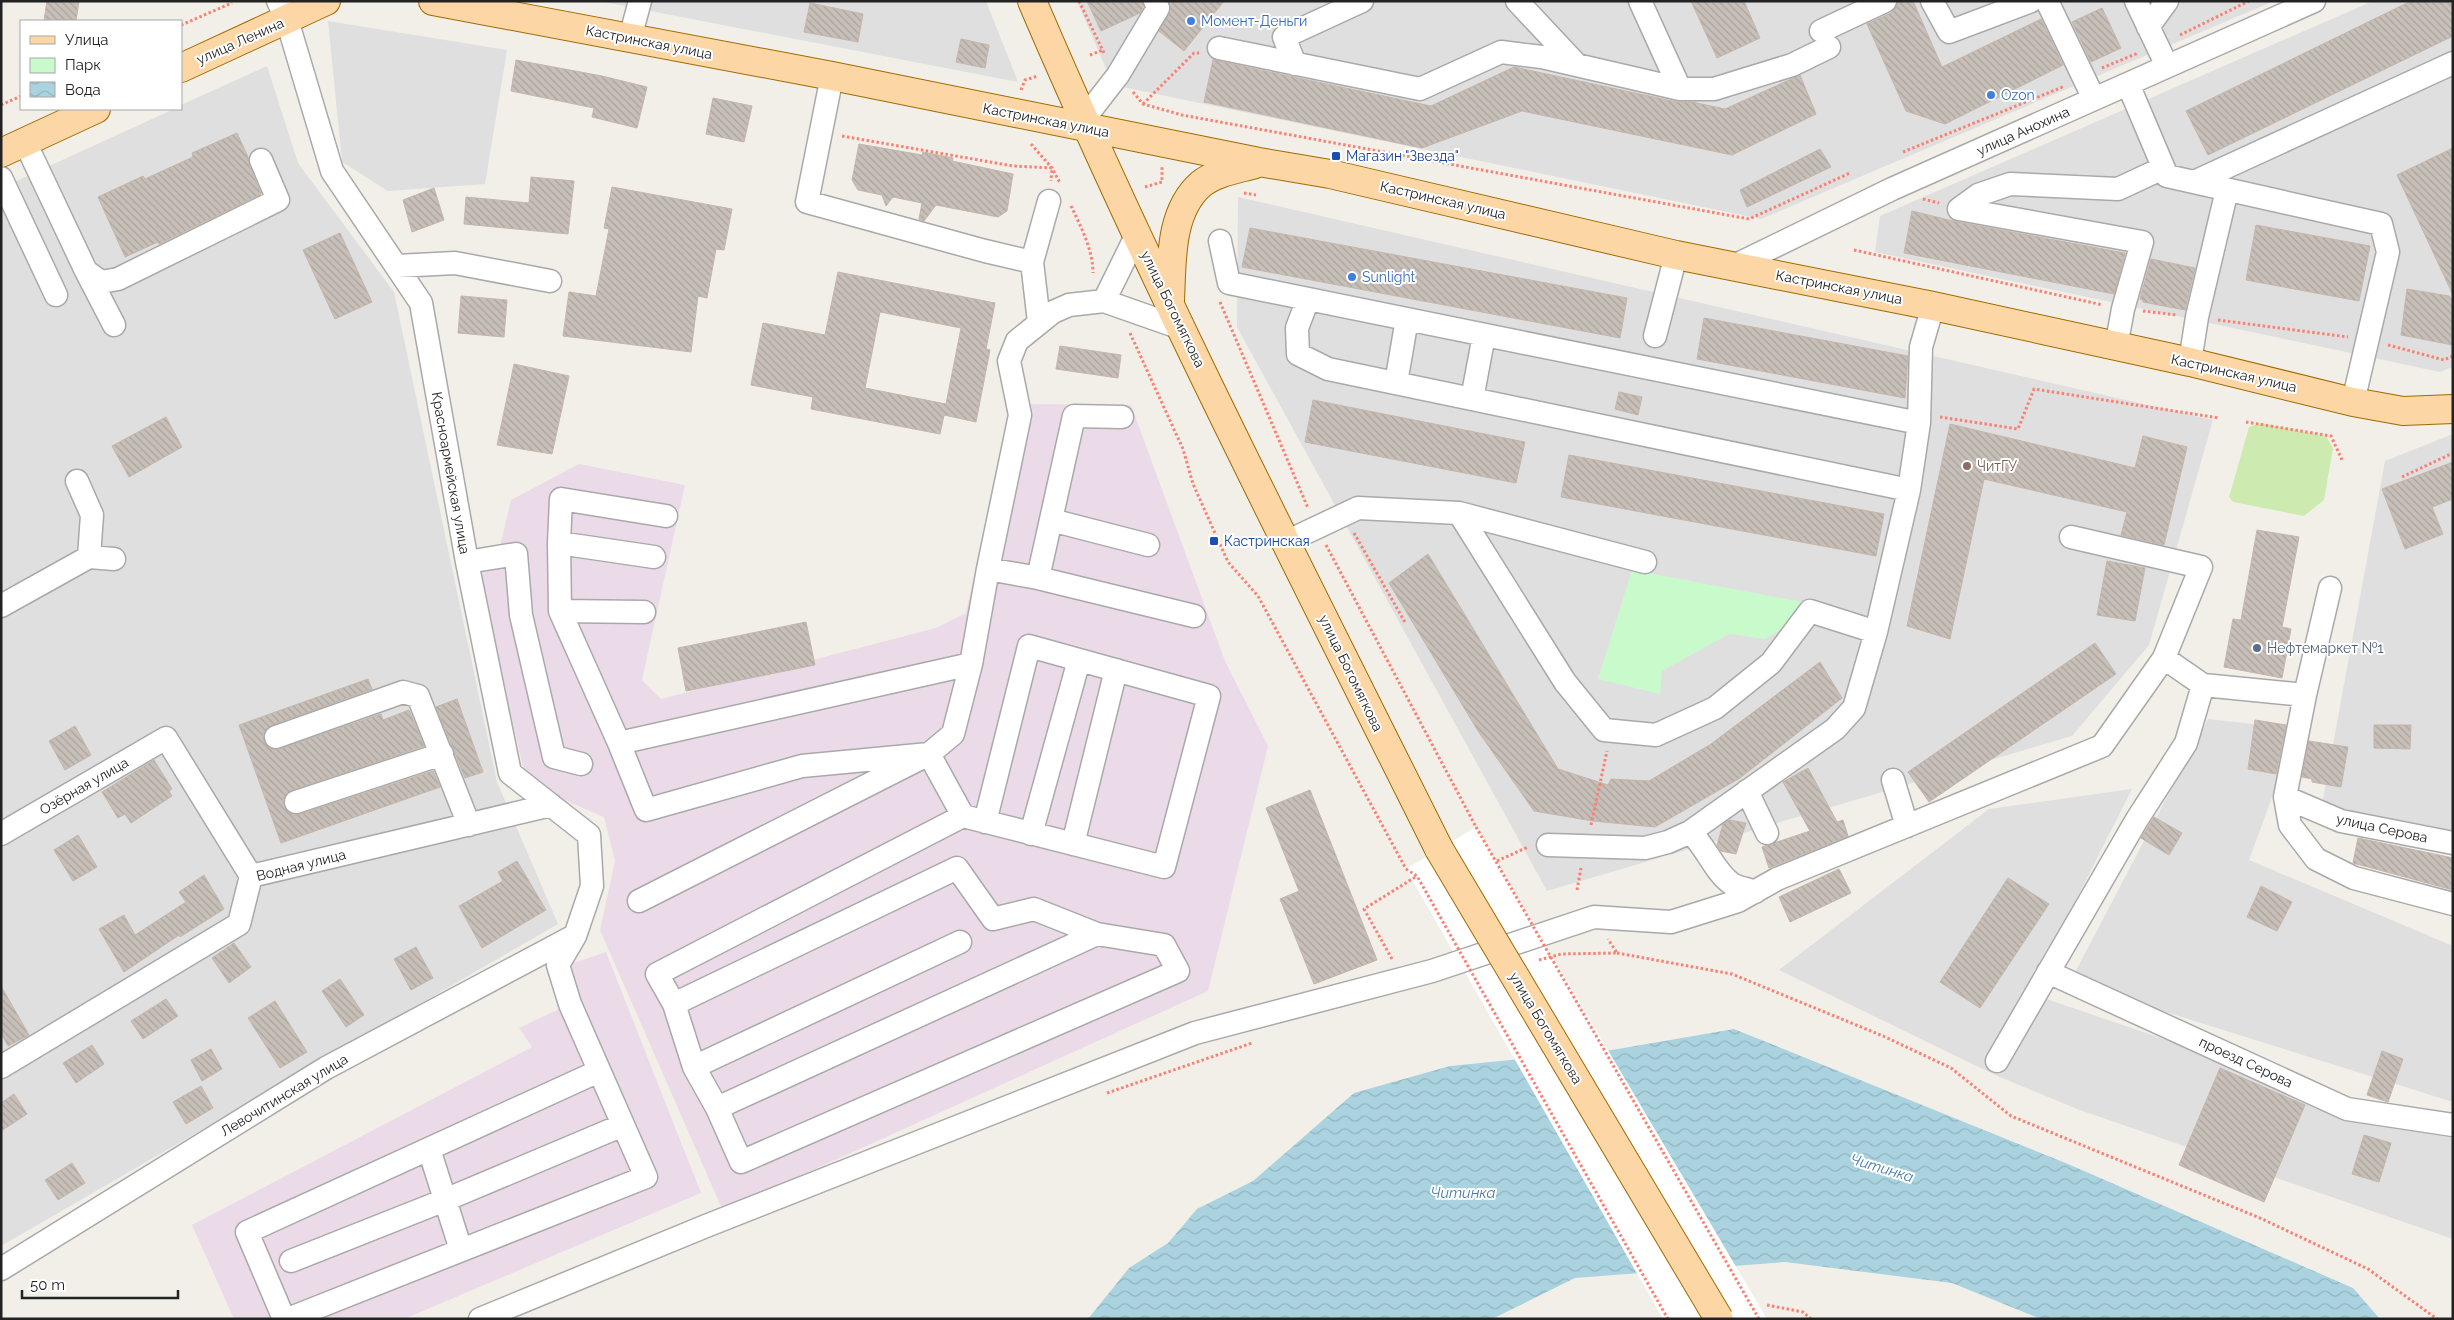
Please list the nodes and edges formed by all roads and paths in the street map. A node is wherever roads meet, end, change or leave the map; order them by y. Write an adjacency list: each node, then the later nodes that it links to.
1 (228, 1): 20 (path)
2 (326, 1): 19 (main road, улица Ленина)
3 (433, 1): 23 (main road, Кастринская улица)
4 (640, 1): 23 (street)
5 (1032, 1): 46 (main road, улица Богомягкова)
6 (1079, 1): 25 (path)
7 (1362, 1): 29 (street)
8 (1517, 1): 30 (street)
9 (1640, 1): 39 (street)
10 (1885, 1): 39 (street)
11 (1932, 1): 12 (street)
12 (2031, 1)
13 (2047, 1): 42 (street)
14 (2136, 1): 21 (street)
15 (2167, 1): 21 (street)
16 (2250, 1): 22 (path)
17 (2314, 1): 31 (street, улица Анохина)
18 (1159, 3): 34 (street)
19 (282, 11): 32 (main road, улица Ленина); 69 (street, Красноармейская улица)
20 (182, 25)
21 (2148, 27): 31 (street)
22 (2174, 37)
23 (630, 38): 35 (main road, Кастринская улица)
24 (1219, 48): 29 (street); 43 (path)
25 (1102, 50): 27 (path); 34 (path)
26 (2144, 50): 33 (path)
27 (1090, 55)
28 (2453, 63): 58 (street)
29 (1295, 64): 30 (street)
30 (1577, 65): 39 (street)
31 (2167, 66): 37 (street, улица Анохина)
32 (182, 67)
33 (2095, 72)
34 (1118, 75): 43 (path); 46 (street)
35 (832, 76): 46 (main road, Кастринская улица); 47 (street)
36 (1038, 76): 40 (path)
37 (2128, 84): 42 (street, улица Анохина); 55 (street)
38 (2066, 86): 50 (path)
39 (1680, 89)
40 (1019, 94)
41 (20, 96): 44 (path)
42 (2094, 99): 70 (street, улица Анохина)
43 (1143, 104): 56 (path)
44 (1, 105)
45 (94, 110): 49 (main road)
46 (1085, 124): 52 (main road, Кастринская улица); 64 (main road, улица Богомягкова)
47 (820, 132): 54 (path); 68 (street)
48 (1031, 144): 54 (path)
49 (13, 148): 71 (street)
50 (1903, 152)
51 (261, 160): 71 (street)
52 (1260, 162): 67 (main road, Кастринская улица); 80 (main road)
53 (1162, 164): 59 (path)
54 (1052, 168): 62 (path); 62 (path)
55 (2163, 168): 58 (street); 79 (street)
56 (1850, 174)
57 (1, 178): 74 (street)
58 (2194, 182): 60 (street)
59 (1145, 187)
60 (2227, 190): 81 (street); 88 (street)
61 (1239, 192): 63 (path)
62 (1059, 195): 68 (street); 72 (path)
63 (1256, 195)
64 (1137, 234): 77 (street); 80 (main road, улица Богомягкова)
65 (1220, 241): 76 (street)
66 (1854, 250): 79 (path)
67 (1676, 255): 70 (main road, Кастринская улица); 87 (street)
68 (1032, 262): 83 (street)
69 (397, 266): 73 (street); 117 (street, Красноармейская улица)
70 (1734, 266): 78 (main road, Кастринская улица)
71 (86, 271): 84 (street)
72 (1093, 274)
73 (550, 282)
74 (56, 295)
75 (1219, 298): 109 (path)
76 (1308, 299): 82 (street); 92 (street)
77 (1104, 301): 80 (street); 83 (street)
78 (1933, 306): 89 (main road, Кастринская улица); 99 (street)
79 (2123, 309): 81 (path); 89 (street)
80 (1175, 316): 111 (main road, улица Богомягкова)
81 (2198, 317): 88 (path); 91 (street)
82 (1407, 319): 86 (street); 92 (street)
83 (1039, 322): 119 (street)
84 (114, 325)
85 (1128, 327): 159 (path, bridge)
86 (1484, 335): 93 (street); 99 (street)
87 (1655, 336)
88 (2367, 339): 90 (path); 94 (street)
89 (2116, 347): 91 (main road, Кастринская улица)
90 (2453, 356)
91 (2190, 362): 94 (main road, Кастринская улица)
92 (1396, 383): 93 (street)
93 (1472, 398): 104 (street)
94 (2354, 402): 95 (main road, Кастринская улица)
95 (2451, 409)
96 (1122, 417): 108 (street)
97 (2219, 418): 99 (path)
98 (2246, 422): 101 (path)
99 (1919, 423): 104 (street)
100 (2453, 453): 102 (path)
101 (2343, 462)
102 (2402, 477)
103 (78, 482): 114 (street)
104 (1909, 490): 127 (street)
105 (1459, 514): 106 (street); 118 (street); 134 (street)
106 (1344, 515): 109 (street); 126 (path)
107 (666, 516): 112 (street)
108 (1051, 520): 113 (street); 120 (street)
109 (1316, 528): 111 (street); 157 (path, bridge)
110 (2071, 536): 128 (street)
111 (1286, 542): 194 (main road, улица Богомягкова, bridge)
112 (559, 543): 115 (street); 123 (street)
113 (1148, 545)
114 (89, 557): 116 (street); 122 (street)
115 (654, 557)
116 (114, 559)
117 (467, 562): 139 (street); 144 (street, Красноармейская улица)
118 (1645, 562)
119 (988, 569): 120 (street); 130 (street)
120 (1038, 578): 125 (street)
121 (2330, 588): 133 (street)
122 (1, 606)
123 (560, 611): 124 (street); 136 (street)
124 (644, 612)
125 (1194, 616)
126 (1406, 624)
127 (1876, 632): 134 (street); 141 (street)
128 (2164, 658): 132 (street); 148 (street)
129 (1079, 660): 131 (street); 146 (street); 152 (street)
130 (971, 664): 136 (street); 138 (street)
131 (1116, 670): 154 (street); 154 (street)
132 (2202, 685): 133 (street); 170 (street)
133 (2305, 695): 142 (street)
134 (1611, 730): 156 (path)
135 (276, 738): 137 (street)
136 (619, 743): 138 (street)
137 (442, 754): 143 (street); 147 (street)
138 (930, 754): 145 (street); 162 (street)
139 (581, 764)
140 (1893, 780): 148 (street)
141 (1747, 791): 149 (street); 150 (street)
142 (2285, 797): 153 (street, улица Серова); 163 (street)
143 (296, 802)
144 (551, 805): 147 (street, Водная улица); 166 (street, Красноармейская улица)
145 (963, 816): 146 (street); 174 (street)
146 (985, 822): 152 (street)
147 (470, 825): 158 (street, Водная улица)
148 (1907, 826): 161 (street)
149 (1690, 832): 156 (street); 161 (street)
150 (1767, 833)
151 (1, 834): 158 (street, Озёрная улица)
152 (1031, 834): 154 (street)
153 (2453, 843)
154 (1073, 844)
155 (1543, 844): 156 (street); 157 (path)
156 (1586, 846): 160 (path)
157 (1497, 861): 195 (path, bridge)
158 (251, 876): 177 (street, Водная улица)
159 (1417, 876): 172 (path); 193 (path, bridge)
160 (1577, 890)
161 (1755, 892): 164 (street)
162 (639, 901)
163 (2453, 904)
164 (1594, 917): 168 (path); 172 (street)
165 (1097, 934): 174 (street); 181 (street); 181 (street)
166 (575, 936): 179 (street, Красноармейская улица); 188 (street, Левочитинская улица)
167 (960, 942): 178 (street)
168 (1617, 953): 169 (path); 197 (path)
169 (1533, 962)
170 (2048, 972): 176 (street); 183 (street, проезд Серова)
171 (1476, 977): 173 (path)
172 (1404, 978): 192 (street)
173 (1466, 979)
174 (674, 1004): 178 (street)
175 (1258, 1041): 180 (path)
176 (1997, 1061)
177 (1, 1067)
178 (694, 1067): 181 (street)
179 (599, 1070): 182 (street); 184 (street)
180 (1100, 1096)
181 (717, 1108)
182 (623, 1125): 185 (street); 186 (street)
183 (2453, 1125)
184 (429, 1148): 185 (street); 190 (street)
185 (444, 1200): 186 (street); 187 (street)
186 (461, 1250): 191 (street)
187 (291, 1261)
188 (1, 1269)
189 (1767, 1305): 196 (path)
190 (284, 1319)
191 (288, 1319)
192 (480, 1319)
193 (1668, 1319)
194 (1719, 1319)
195 (1759, 1319)
196 (1811, 1319)
197 (2437, 1319)

